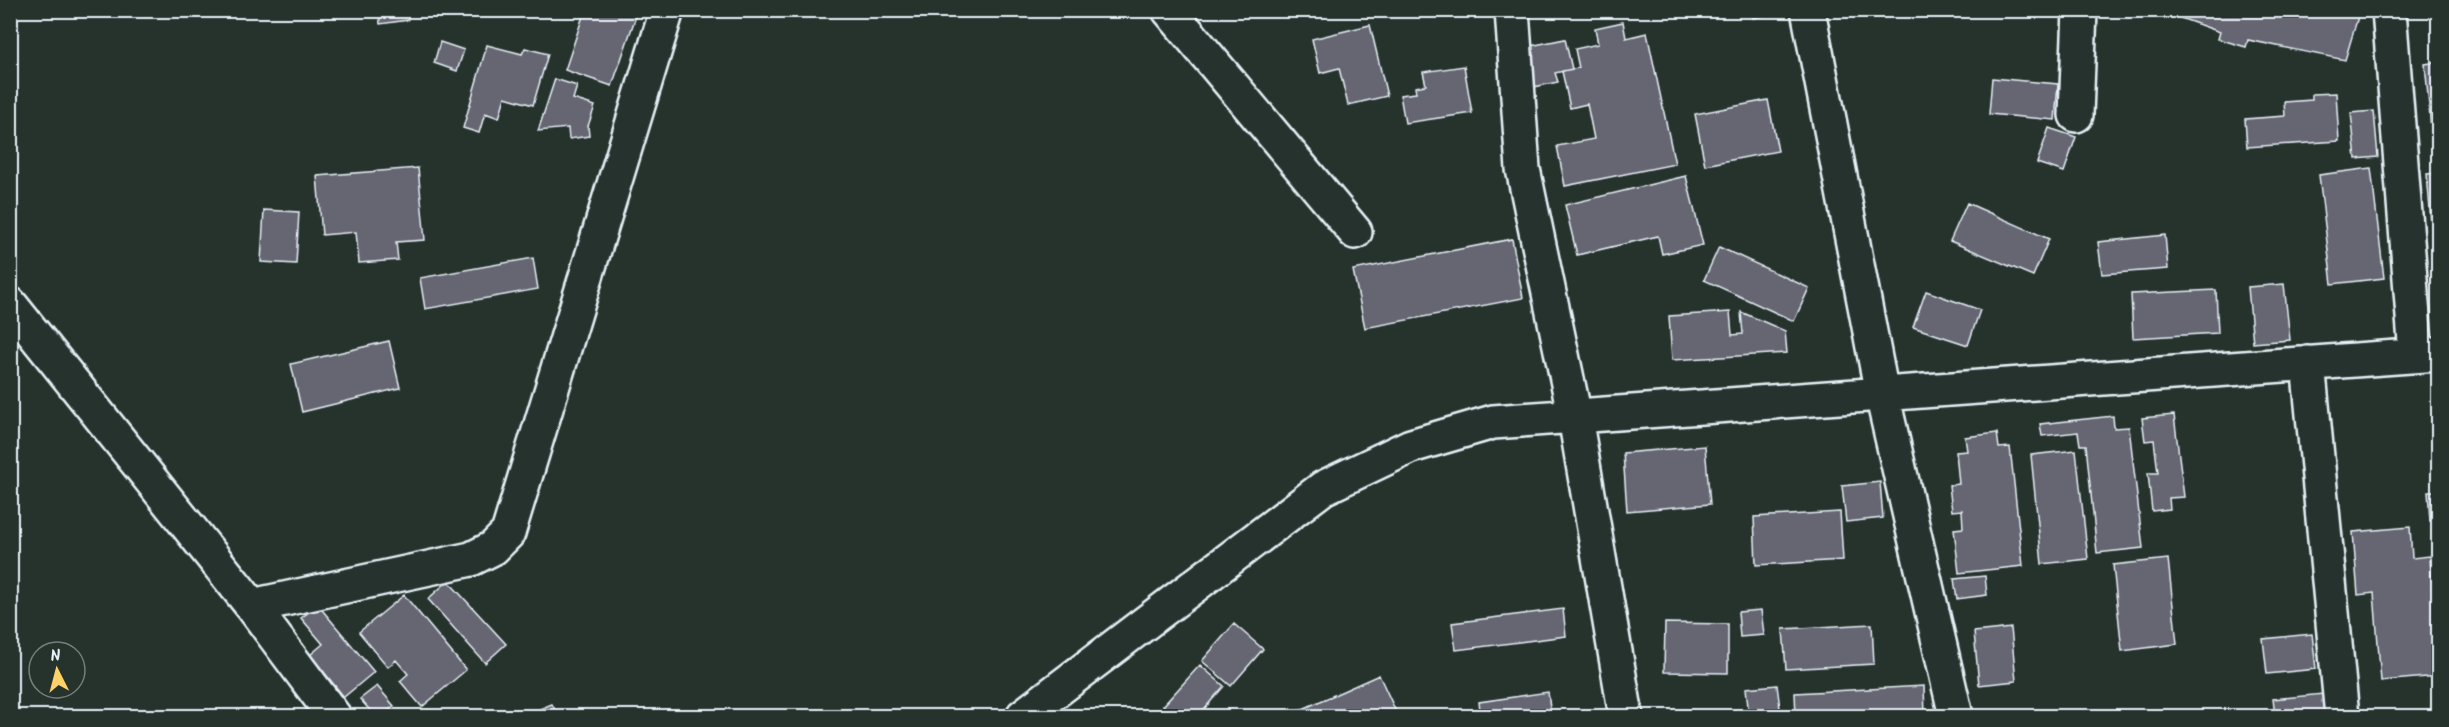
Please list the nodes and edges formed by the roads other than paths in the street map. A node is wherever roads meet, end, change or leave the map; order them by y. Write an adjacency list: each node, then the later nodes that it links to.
1 (668, 10): 14 (street)
2 (1169, 10): 8 (street)
3 (1512, 10): 13 (street)
4 (1808, 10): 12 (street)
5 (2080, 10): 7 (street)
6 (2389, 10): 10 (street)
7 (2076, 115)
8 (1355, 232)
9 (10, 304): 14 (street)
10 (2427, 354): 11 (street)
11 (2308, 363): 12 (street); 19 (street)
12 (1882, 394): 13 (street); 18 (street)
13 (1575, 417): 16 (street); 17 (street)
14 (252, 606): 15 (street)
15 (334, 717)
16 (1023, 717)
17 (1626, 717)
18 (1956, 717)
19 (2342, 717)

